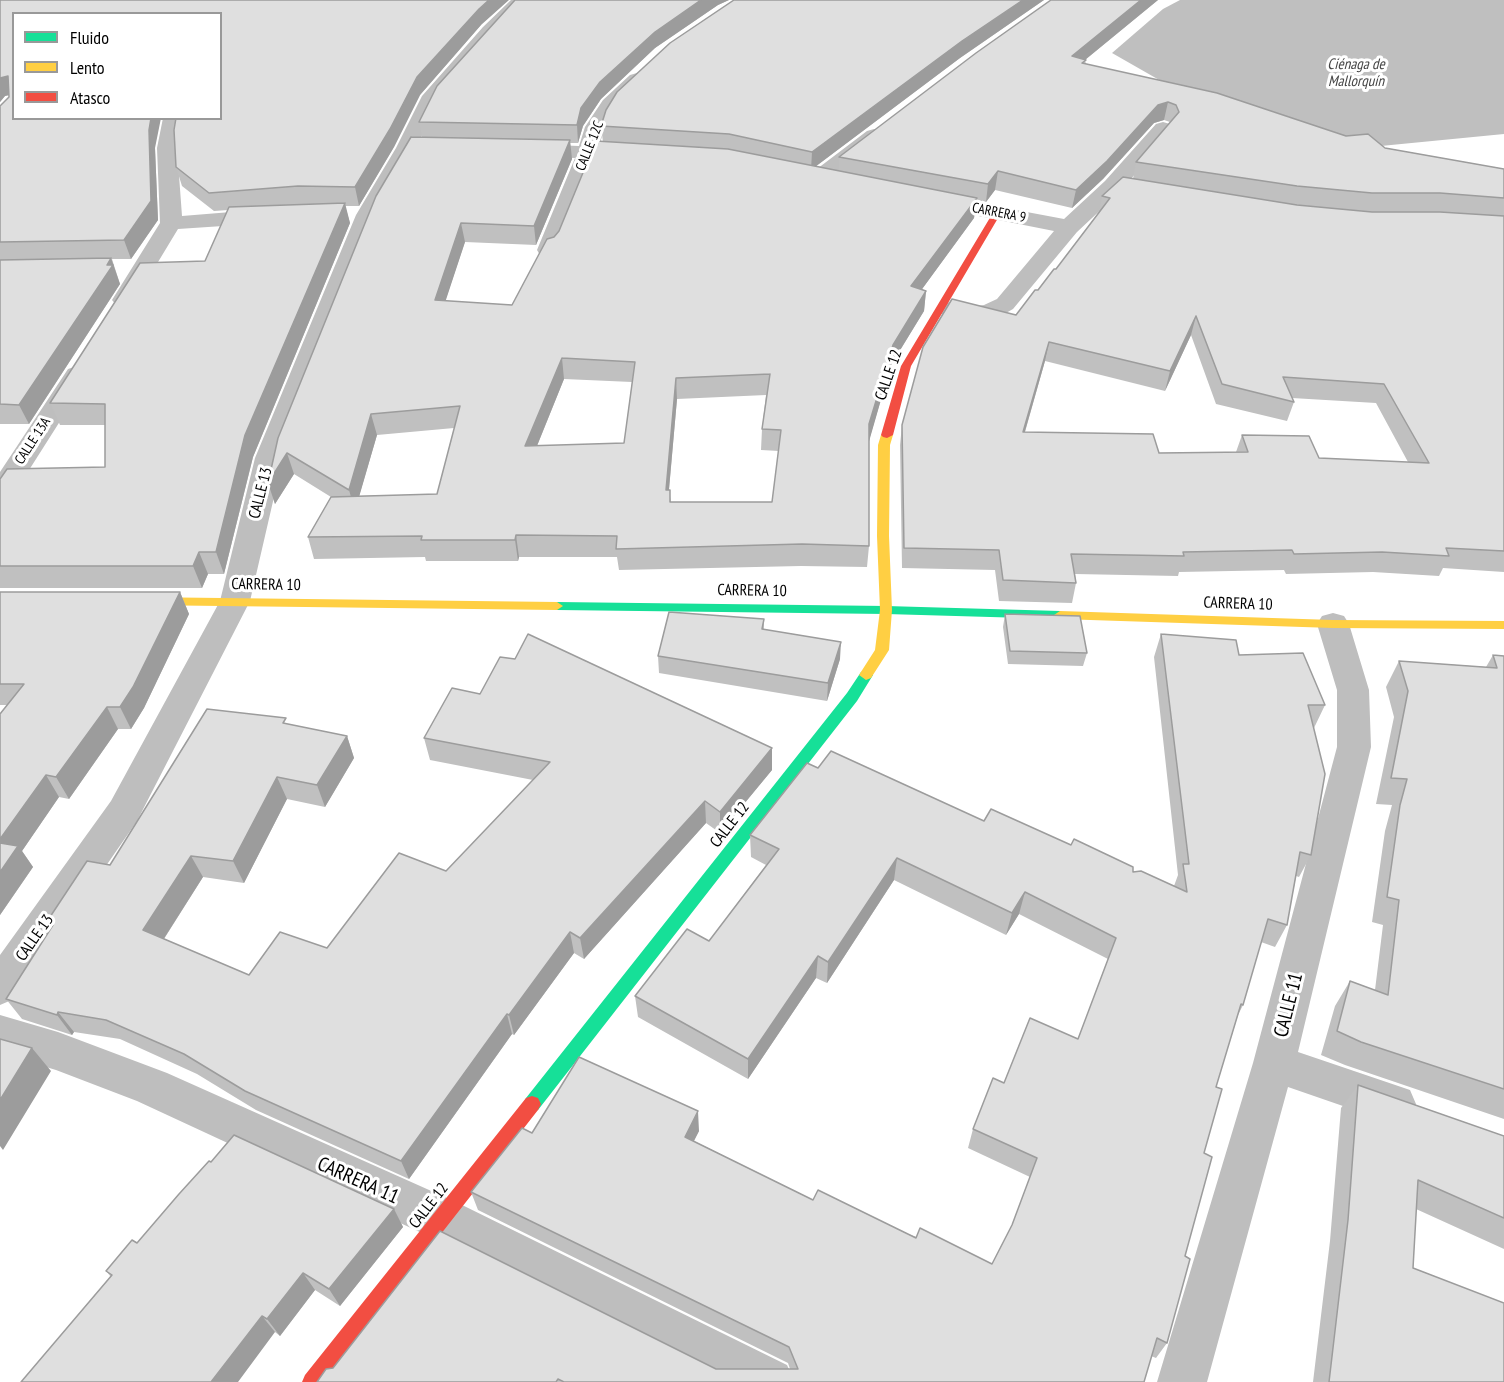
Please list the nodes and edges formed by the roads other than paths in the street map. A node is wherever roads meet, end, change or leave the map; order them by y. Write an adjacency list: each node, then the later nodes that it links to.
1 (521, 0): 25 (street, CALLE 13)
2 (648, 68): 7 (street, CALLE 12C)
3 (173, 120): 17 (street)
4 (891, 122): 10 (street)
5 (1163, 128): 12 (street)
6 (508, 150): 7 (street)
7 (588, 151): 8 (street); 19 (street, CALLE 12C)
8 (659, 156)
9 (794, 173): 10 (street)
10 (816, 179): 11 (street)
11 (838, 183)
12 (1113, 186): 13 (street); 18 (street)
13 (1135, 190)
14 (906, 196): 15 (street, CARRERA 9)
15 (997, 213): 18 (street, CARRERA 9); 20 (street, CALLE 12)
16 (292, 215): 17 (street)
17 (171, 223): 21 (street)
18 (1069, 226): 20 (street)
19 (548, 250)
20 (939, 307): 26 (street, CALLE 12)
21 (113, 317)
22 (88, 356): 23 (street, CALLE 13A)
23 (0, 494)
24 (129, 601): 25 (street, CARRERA 10)
25 (235, 601): 26 (street, CARRERA 10); 29 (street, CALLE 13)
26 (886, 610): 27 (street, CARRERA 10); 33 (street, CALLE 12)
27 (1333, 624): 28 (street, CARRERA 10); 31 (street, CALLE 11)
28 (1504, 626)
29 (0, 987)
30 (0, 1034): 33 (street, CARRERA 11)
31 (1275, 1063): 32 (street); 36 (street, CALLE 11)
32 (1428, 1116)
33 (440, 1218): 34 (street, CALLE 12); 35 (street, CARRERA 11)
34 (312, 1382)
35 (770, 1382)
36 (1182, 1382)

